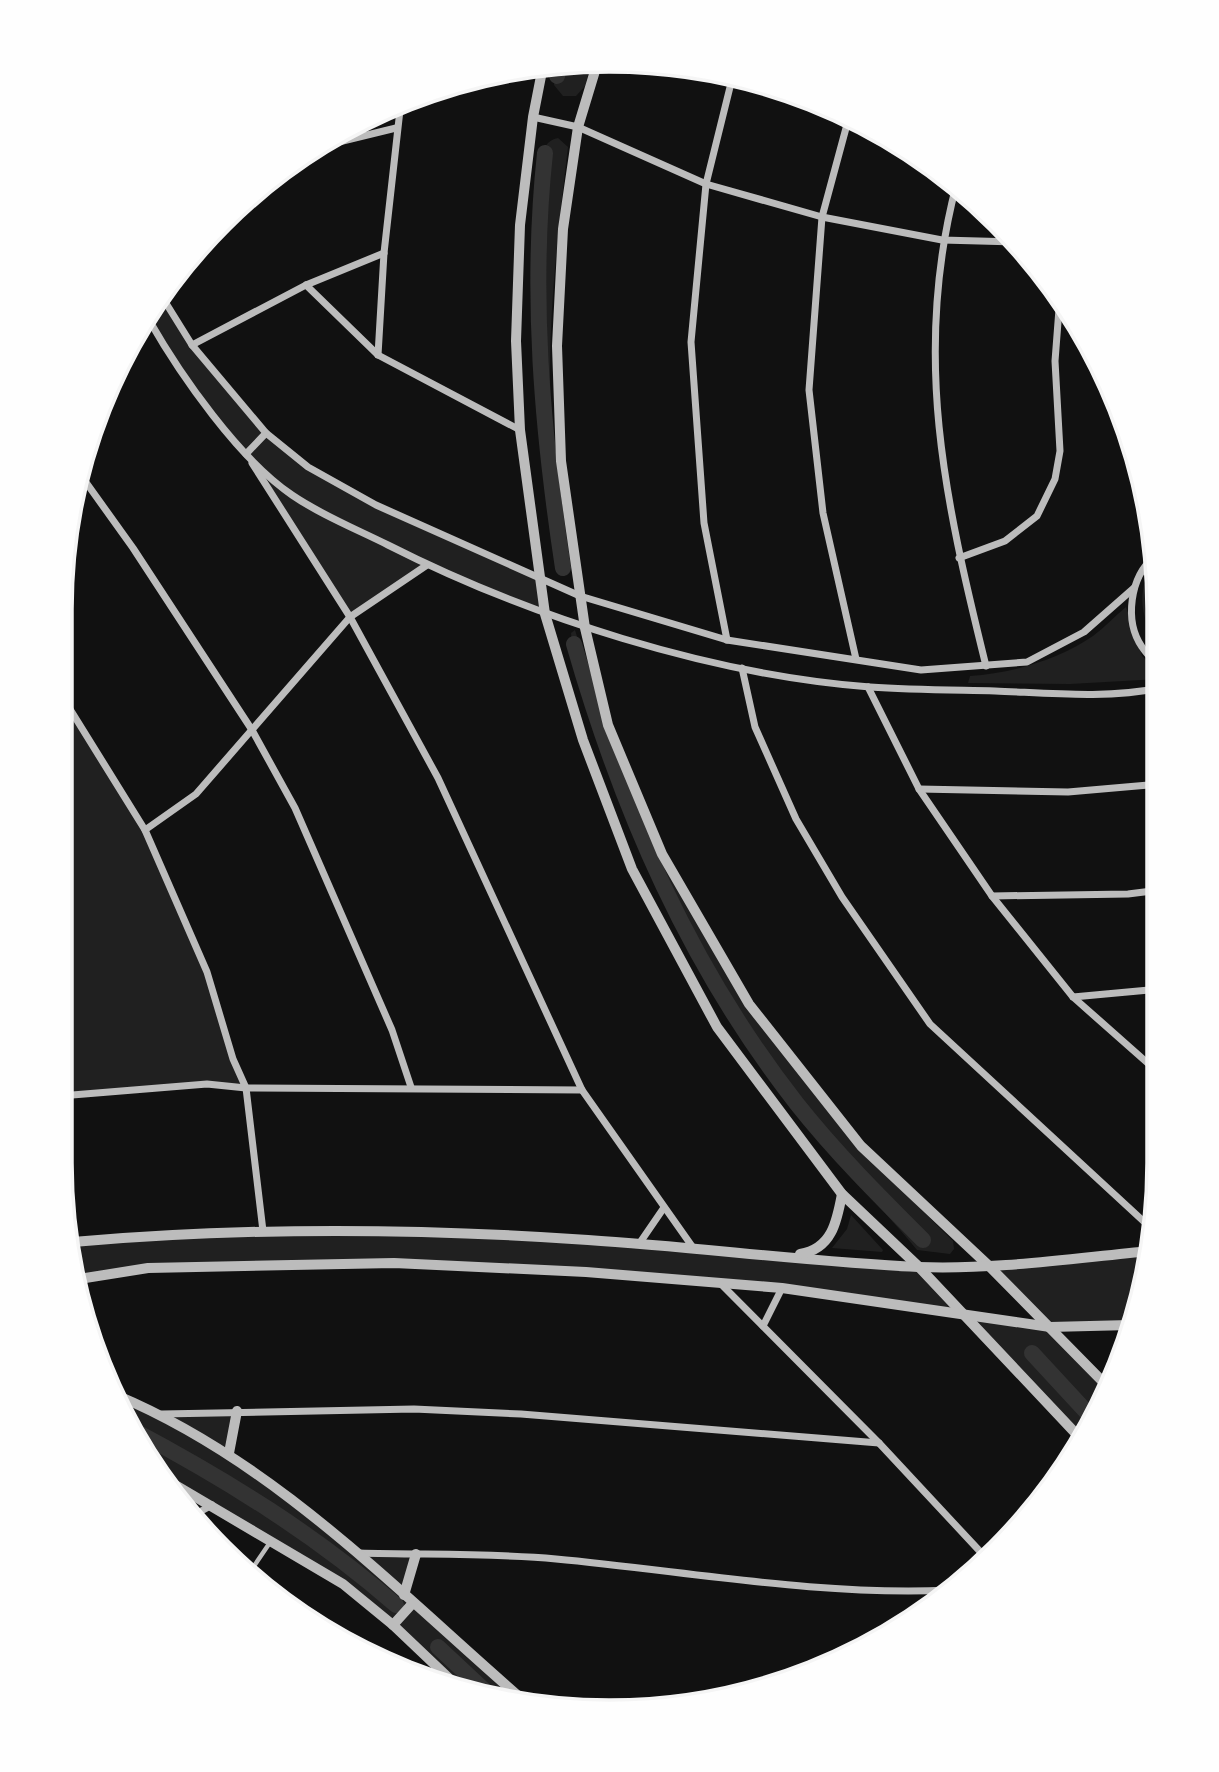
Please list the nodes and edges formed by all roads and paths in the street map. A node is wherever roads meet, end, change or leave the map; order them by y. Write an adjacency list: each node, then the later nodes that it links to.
1 (595, 72): 6 (street)
2 (541, 76): 5 (street)
3 (730, 86): 10 (street)
4 (398, 115): 8 (street)
5 (533, 117): 6 (street); 22 (street)
6 (578, 127): 10 (street); 31 (street)
7 (846, 127): 12 (street)
8 (396, 128): 9 (street); 15 (street)
9 (349, 139)
10 (706, 184): 12 (street); 35 (street)
11 (953, 196): 13 (street)
12 (822, 217): 13 (street); 37 (street)
13 (942, 240): 14 (street); 26 (street)
14 (1002, 242)
15 (384, 253): 16 (street); 21 (street)
16 (306, 285): 20 (street); 21 (street)
17 (167, 304): 20 (street)
18 (1059, 314): 26 (street)
19 (153, 326): 24 (street)
20 (192, 345): 23 (street)
21 (377, 355): 22 (street)
22 (520, 430): 29 (street)
23 (266, 433): 24 (street); 29 (street)
24 (246, 453): 27 (street); 33 (street)
25 (87, 484): 43 (street)
26 (959, 558): 38 (street)
27 (427, 565): 32 (street); 33 (street)
28 (1145, 567): 30 (street)
29 (538, 579): 31 (street); 32 (street)
30 (1134, 588): 36 (street); 38 (street)
31 (580, 596): 34 (street); 35 (street)
32 (545, 614): 34 (street); 56 (street)
33 (350, 617): 43 (street); 54 (street)
34 (585, 628): 39 (street); 65 (street)
35 (727, 640): 37 (street)
36 (1147, 654)
37 (856, 659): 38 (street)
38 (986, 666)
39 (742, 668): 40 (street); 58 (street)
40 (868, 687): 41 (street); 45 (street)
41 (1147, 689)
42 (72, 712): 46 (street)
43 (252, 730): 46 (street); 52 (street)
44 (1147, 786): 45 (street)
45 (919, 789): 48 (street)
46 (145, 830): 53 (street)
47 (1147, 892): 48 (street)
48 (992, 897): 50 (street)
49 (1147, 990): 50 (street)
50 (1073, 997): 51 (street)
51 (1147, 1062)
52 (411, 1087): 53 (street); 54 (street)
53 (246, 1088): 55 (street); 59 (street)
54 (582, 1090): 57 (street)
55 (72, 1095)
56 (842, 1194): 64 (street); 66 (street)
57 (663, 1209): 61 (street); 62 (street)
58 (1144, 1222)
59 (263, 1231): 60 (street); 61 (street)
60 (78, 1242)
61 (639, 1244): 62 (street)
62 (694, 1249): 64 (street)
63 (1140, 1252): 65 (street)
64 (786, 1256): 66 (street)
65 (989, 1266): 66 (street); 73 (street)
66 (919, 1267): 70 (street)
67 (85, 1278): 68 (street)
68 (719, 1283): 69 (street); 72 (street)
69 (782, 1288): 70 (street); 72 (street)
70 (959, 1312): 73 (street); 78 (street)
71 (1122, 1325): 73 (street)
72 (763, 1326): 79 (street)
73 (1050, 1327): 74 (street)
74 (1101, 1380)
75 (127, 1399): 77 (street)
76 (237, 1411): 77 (street); 79 (street); 80 (street)
77 (162, 1414): 80 (street)
78 (1074, 1432)
79 (879, 1443): 85 (street)
80 (229, 1453): 86 (street)
81 (182, 1488): 82 (street)
82 (212, 1505): 83 (street); 84 (street)
83 (200, 1511)
84 (271, 1541): 88 (lane); 92 (street)
85 (980, 1552)
86 (359, 1553): 87 (street); 90 (street)
87 (416, 1555): 89 (street); 90 (street)
88 (254, 1566)
89 (935, 1590)
90 (404, 1595): 91 (street)
91 (412, 1604): 92 (street); 94 (street)
92 (393, 1625): 93 (street)
93 (444, 1674)
94 (514, 1692)

